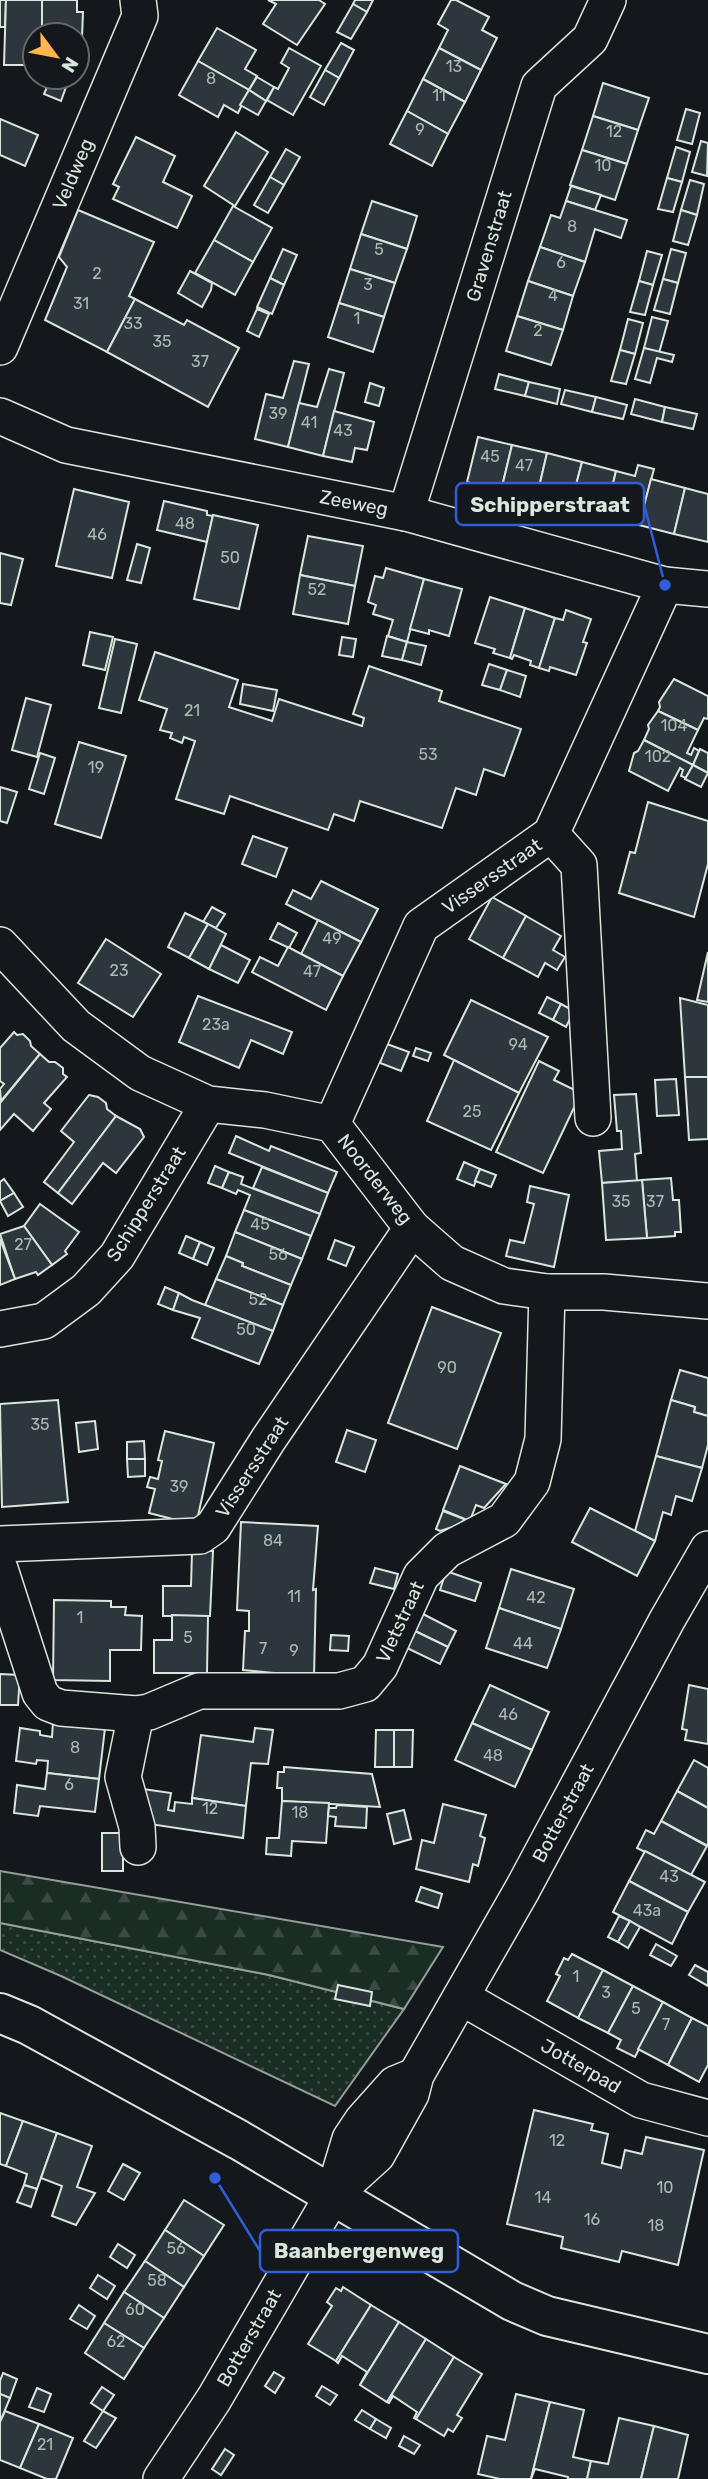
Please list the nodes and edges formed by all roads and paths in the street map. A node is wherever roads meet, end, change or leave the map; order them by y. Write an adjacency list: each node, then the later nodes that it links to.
1 (138, 0): 3 (street, Veldweg)
2 (608, 0): 5 (street, Gravenstraat)
3 (0, 346)
4 (0, 416): 5 (street, Zeeweg)
5 (406, 513): 6 (street, Zeeweg)
6 (665, 585): 7 (street, Zeeweg); 8 (street, Vissersstraat)
7 (708, 589)
8 (551, 834): 11 (street); 12 (street, Vissersstraat)
9 (0, 945): 10 (street, Noorderweg)
10 (208, 1104): 12 (street, Noorderweg); 16 (street, Schipperstraat)
11 (593, 1118)
12 (332, 1124): 13 (street, Noorderweg)
13 (412, 1228): 14 (street, Noorderweg); 17 (street, Vissersstraat)
14 (547, 1292): 15 (street, Noorderweg); 20 (street, Vletstraat)
15 (708, 1301)
16 (0, 1329)
17 (0, 1544)
18 (704, 1563): 22 (street, Botterstraat)
19 (0, 1569): 20 (street, Vletstraat)
20 (135, 1714): 21 (street)
21 (138, 1847)
22 (461, 1997): 24 (street, Jotterpad); 25 (street, Botterstraat)
23 (0, 2013): 25 (main road)
24 (708, 2118)
25 (333, 2195): 26 (main road); 27 (street, Botterstraat)
26 (708, 2354)
27 (161, 2479)

